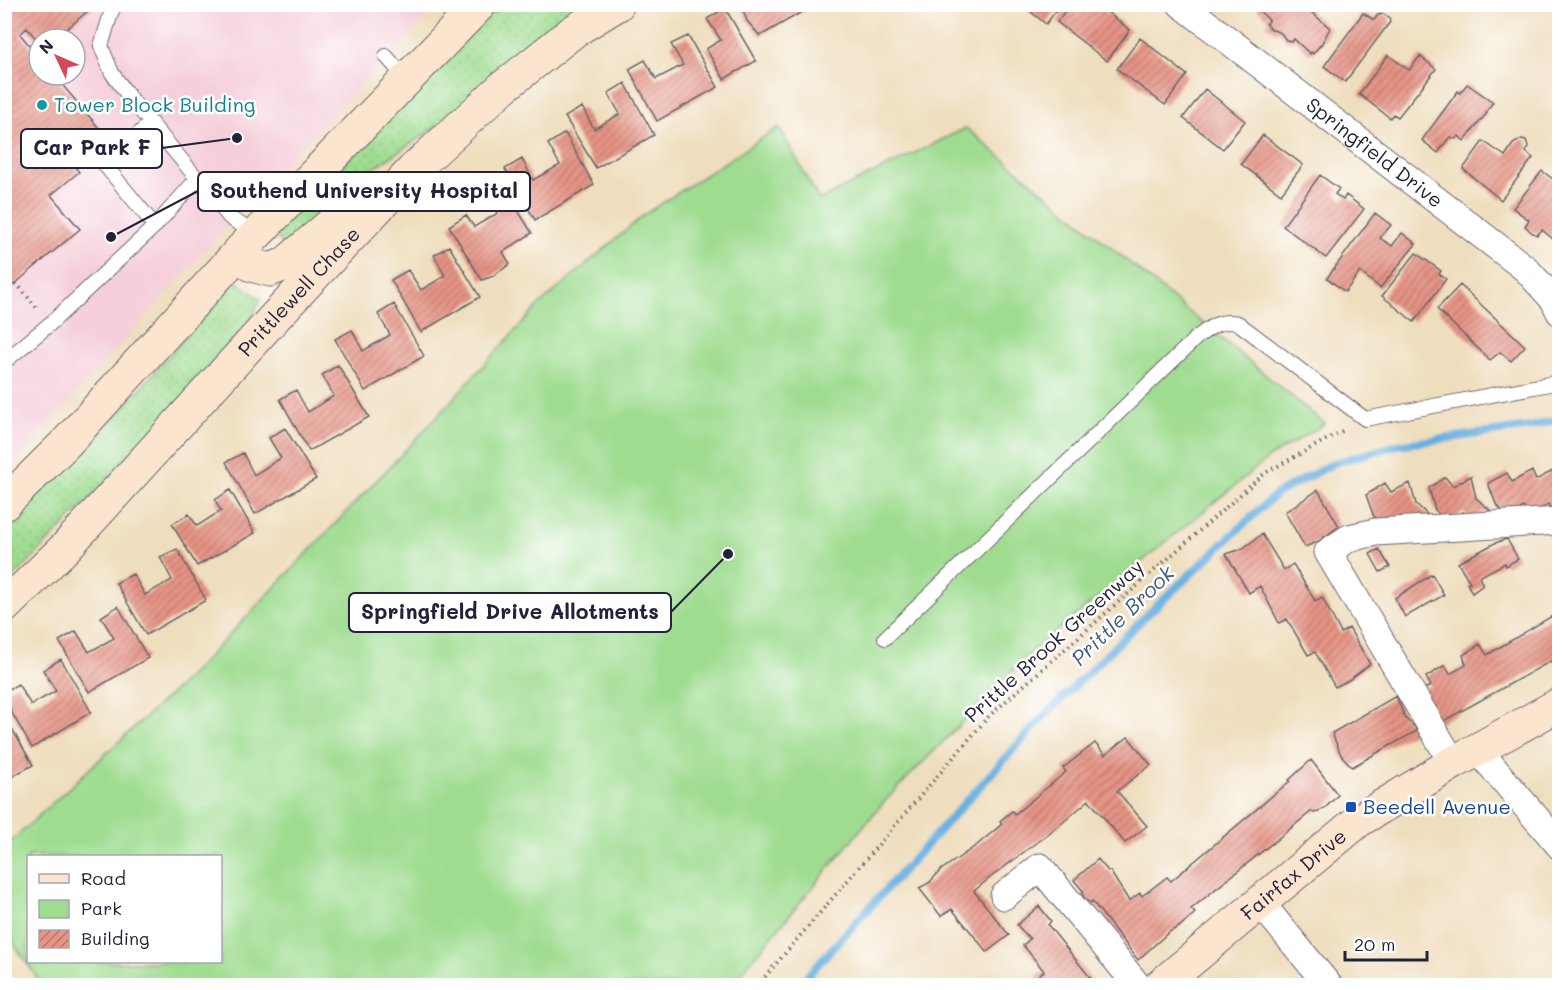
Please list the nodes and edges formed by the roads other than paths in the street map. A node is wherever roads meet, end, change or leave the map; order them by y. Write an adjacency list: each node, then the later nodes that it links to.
1 (117, 4): 5 (lane)
2 (480, 4): 9 (street)
3 (618, 4): 6 (street, Prittlewell Chase)
4 (1181, 4): 11 (street, Springfield Drive)
5 (151, 123): 7 (lane); 8 (lane)
6 (413, 170): 10 (street); 12 (street, Prittlewell Chase)
7 (197, 179): 8 (lane); 9 (lane)
8 (155, 226): 13 (lane)
9 (242, 234): 10 (street); 15 (street)
10 (278, 267): 12 (street)
11 (1560, 312)
12 (274, 318): 17 (street, Prittlewell Chase)
13 (4, 362)
14 (1560, 382): 18 (lane)
15 (4, 504)
16 (1560, 521): 20 (street)
17 (4, 607)
18 (885, 638)
19 (1560, 704): 20 (street, Fairfax Drive)
20 (1465, 756): 21 (street); 23 (street, Fairfax Drive)
21 (1560, 846)
22 (1004, 896): 24 (street)
23 (1260, 902): 25 (street, Fairfax Drive); 26 (street)
24 (1138, 986)
25 (1160, 986)
26 (1329, 986)

